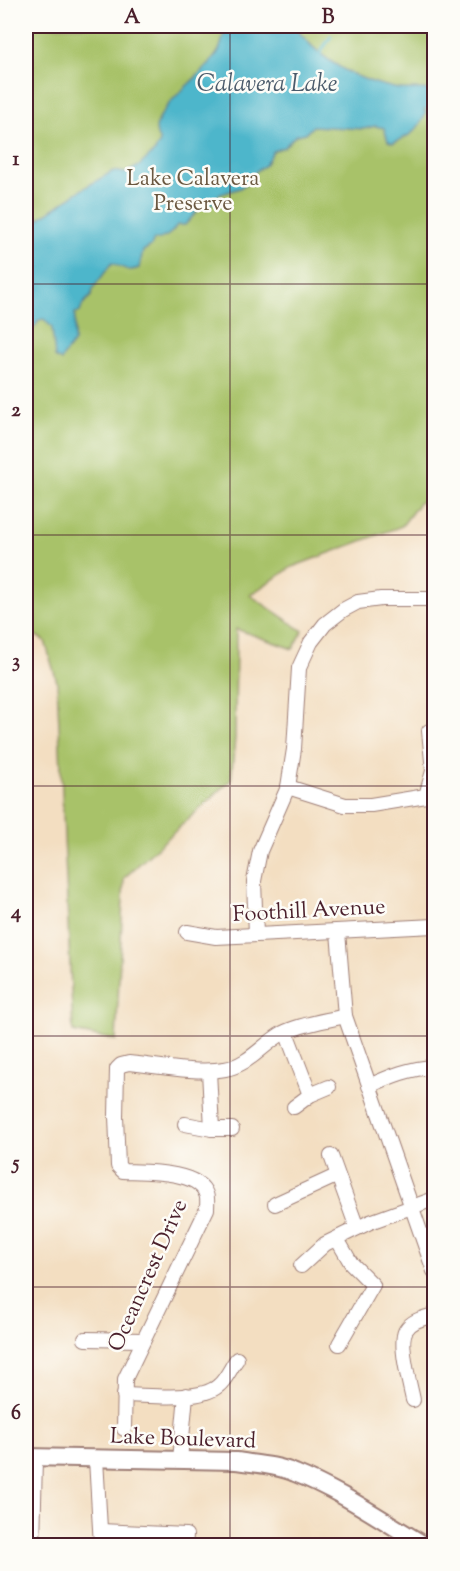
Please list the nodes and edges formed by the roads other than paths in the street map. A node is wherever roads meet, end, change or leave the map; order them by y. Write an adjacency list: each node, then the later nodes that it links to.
1 (435, 599): 3 (street)
2 (429, 731): 3 (street)
3 (288, 787): 7 (street)
4 (435, 926): 6 (street, Foothill Avenue)
5 (187, 932): 7 (street, Foothill Avenue)
6 (338, 932): 7 (street, Foothill Avenue); 8 (street)
7 (256, 935)
8 (345, 1016): 9 (street); 12 (street)
9 (286, 1032): 11 (street); 14 (street)
10 (435, 1067): 12 (street)
11 (209, 1071): 17 (street); 30 (street, Oceancrest Drive)
12 (369, 1086): 23 (street)
13 (329, 1087): 14 (street)
14 (310, 1095): 15 (street)
15 (294, 1107)
16 (185, 1124): 17 (street)
17 (212, 1129): 18 (street)
18 (232, 1129)
19 (331, 1156): 20 (street)
20 (336, 1176): 22 (street); 24 (street)
21 (435, 1198): 23 (street)
22 (275, 1204)
23 (412, 1207): 24 (street); 27 (street)
24 (357, 1228): 25 (street)
25 (336, 1239): 26 (street); 31 (street)
26 (301, 1266)
27 (435, 1271)
28 (435, 1315): 35 (street)
29 (85, 1339): 30 (street)
30 (143, 1340): 33 (street, Oceancrest Drive)
31 (339, 1344)
32 (237, 1359): 34 (street)
33 (123, 1395): 34 (street); 36 (street, Oceancrest Drive)
34 (186, 1395): 39 (street)
35 (412, 1400)
36 (124, 1429)
37 (30, 1458): 38 (main road, Lake Boulevard); 40 (street)
38 (96, 1459): 39 (main road, Lake Boulevard); 41 (street)
39 (180, 1460): 46 (main road, Lake Boulevard)
40 (29, 1524): 43 (street)
41 (101, 1531): 44 (street); 45 (street)
42 (435, 1540): 47 (street)
43 (33, 1545)
44 (101, 1545)
45 (185, 1545)
46 (426, 1545)
47 (431, 1545)

